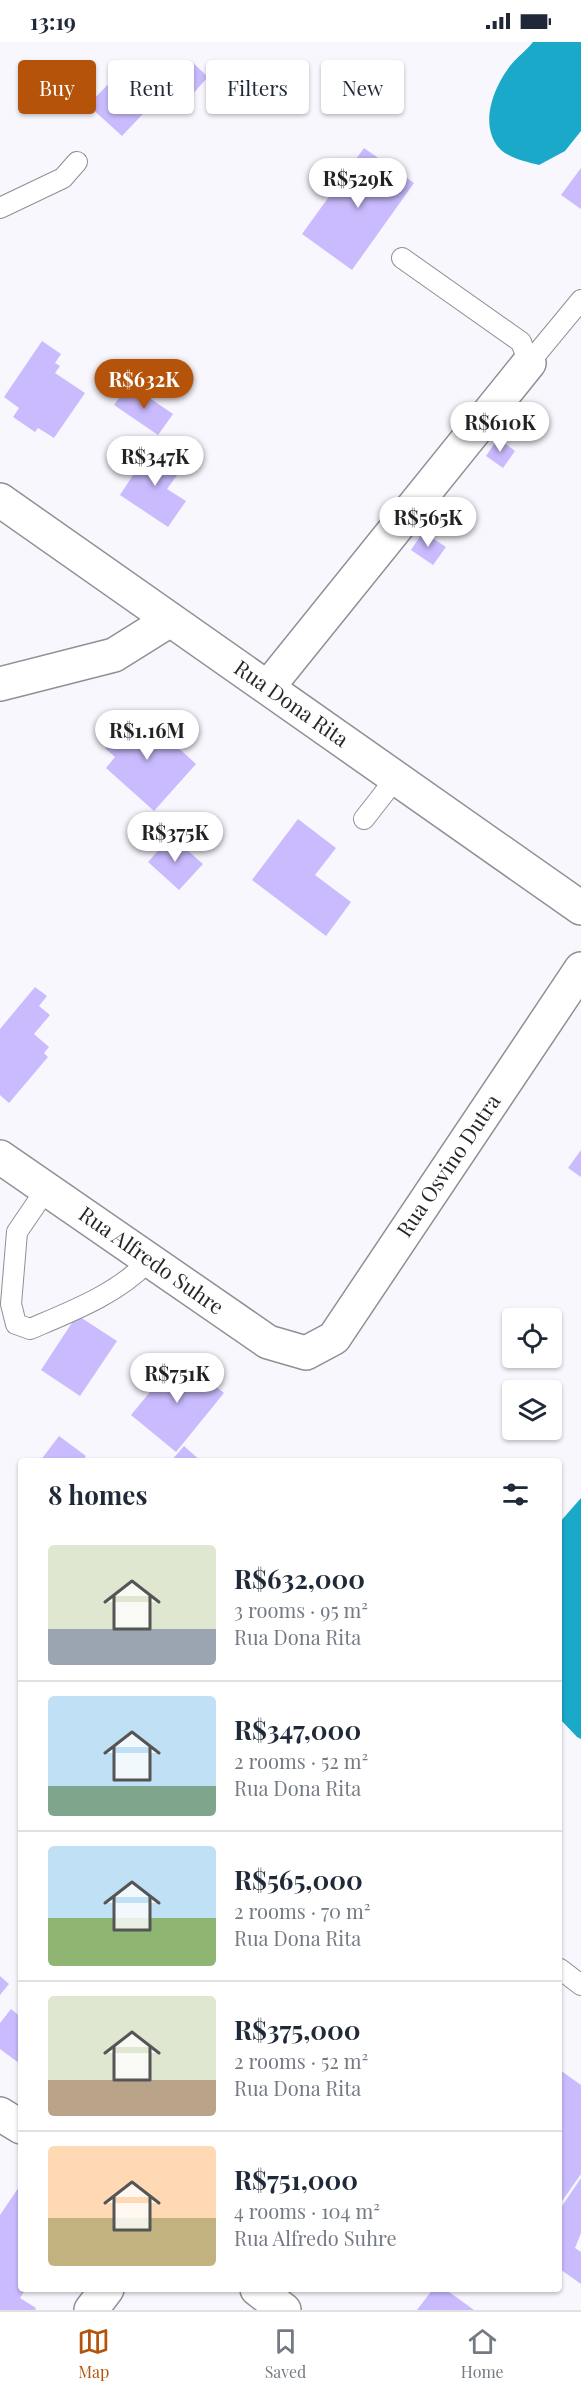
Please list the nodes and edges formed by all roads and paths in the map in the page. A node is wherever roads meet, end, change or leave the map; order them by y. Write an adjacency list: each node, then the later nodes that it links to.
1 (78, 162): 2 (lane)
2 (0, 208)
3 (402, 258): 5 (lane)
4 (581, 300): 5 (lane)
5 (529, 363): 9 (street)
6 (0, 500): 7 (street, Rua Dona Rita)
7 (170, 620): 8 (street); 9 (street, Rua Dona Rita)
8 (0, 684)
9 (268, 687): 10 (street, Rua Dona Rita)
10 (396, 778): 11 (lane); 12 (street, Rua Dona Rita)
11 (364, 819)
12 (581, 908)
13 (581, 969): 17 (street, Rua Osvino Dutra)
14 (0, 1157): 15 (street, Rua Alfredo Suhre)
15 (47, 1188): 16 (street, Rua Alfredo Suhre); 16 (lane)
16 (149, 1260): 17 (street, Rua Alfredo Suhre)
17 (306, 1353)
18 (562, 1971): 19 (lane)
19 (581, 1985)
20 (0, 2114): 21 (street)
21 (18, 2125)
22 (105, 2292): 24 (street)
23 (261, 2292): 25 (street)
24 (91, 2310)
25 (284, 2310)

